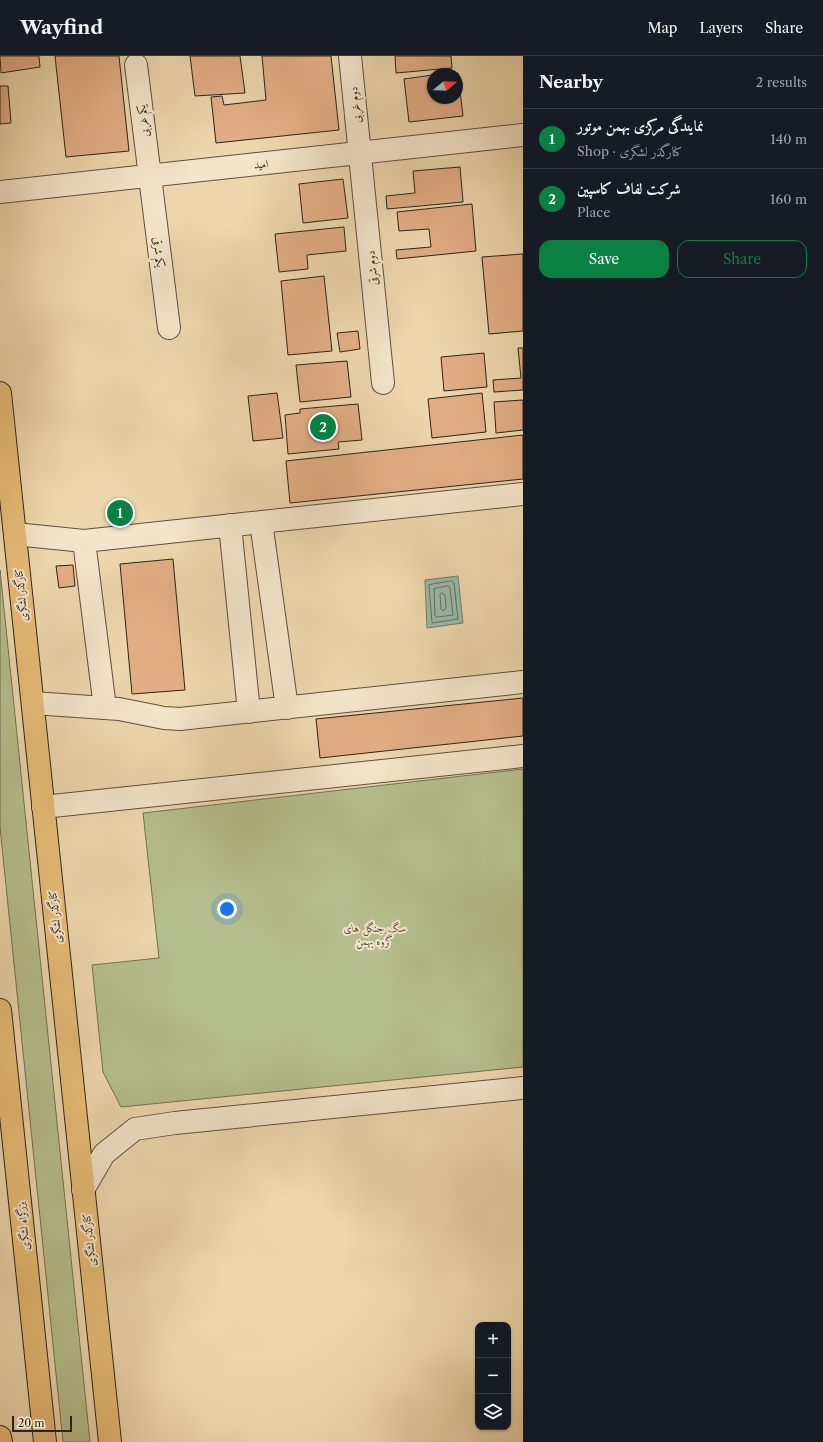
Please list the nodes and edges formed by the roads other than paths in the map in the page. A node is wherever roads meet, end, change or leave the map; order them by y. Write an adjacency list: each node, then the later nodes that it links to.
1 (350, 56): 4 (lane, دوم غربی)
2 (136, 65): 5 (lane, یکم غربی)
3 (523, 135): 4 (lane, امید)
4 (360, 153): 5 (lane, امید); 8 (lane, دوم شرقی)
5 (150, 176): 6 (lane, امید); 7 (lane, یکم شرقی)
6 (0, 192)
7 (169, 328)
8 (383, 383)
9 (0, 393): 13 (main road, کنارگذر لشگری)
10 (523, 494): 11 (lane)
11 (261, 522): 12 (lane); 18 (lane)
12 (230, 525): 14 (lane); 19 (lane)
13 (15, 534): 14 (lane); 16 (main road, کنارگذر لشگری)
14 (84, 541): 17 (lane)
15 (523, 682): 18 (lane)
16 (32, 703): 17 (lane); 21 (main road, کنارگذر لشگری)
17 (105, 708): 19 (lane)
18 (287, 708): 19 (lane)
19 (249, 712)
20 (523, 756): 21 (lane)
21 (43, 807): 24 (main road, کنارگذر لشگری)
22 (0, 1010): 27 (main road, بزرگراه لشگری)
23 (523, 1088): 24 (lane)
24 (83, 1190): 28 (main road, کنارگذر لشگری)
25 (0, 1437): 26 (main road)
26 (0, 1442)
27 (45, 1442)
28 (110, 1442)

